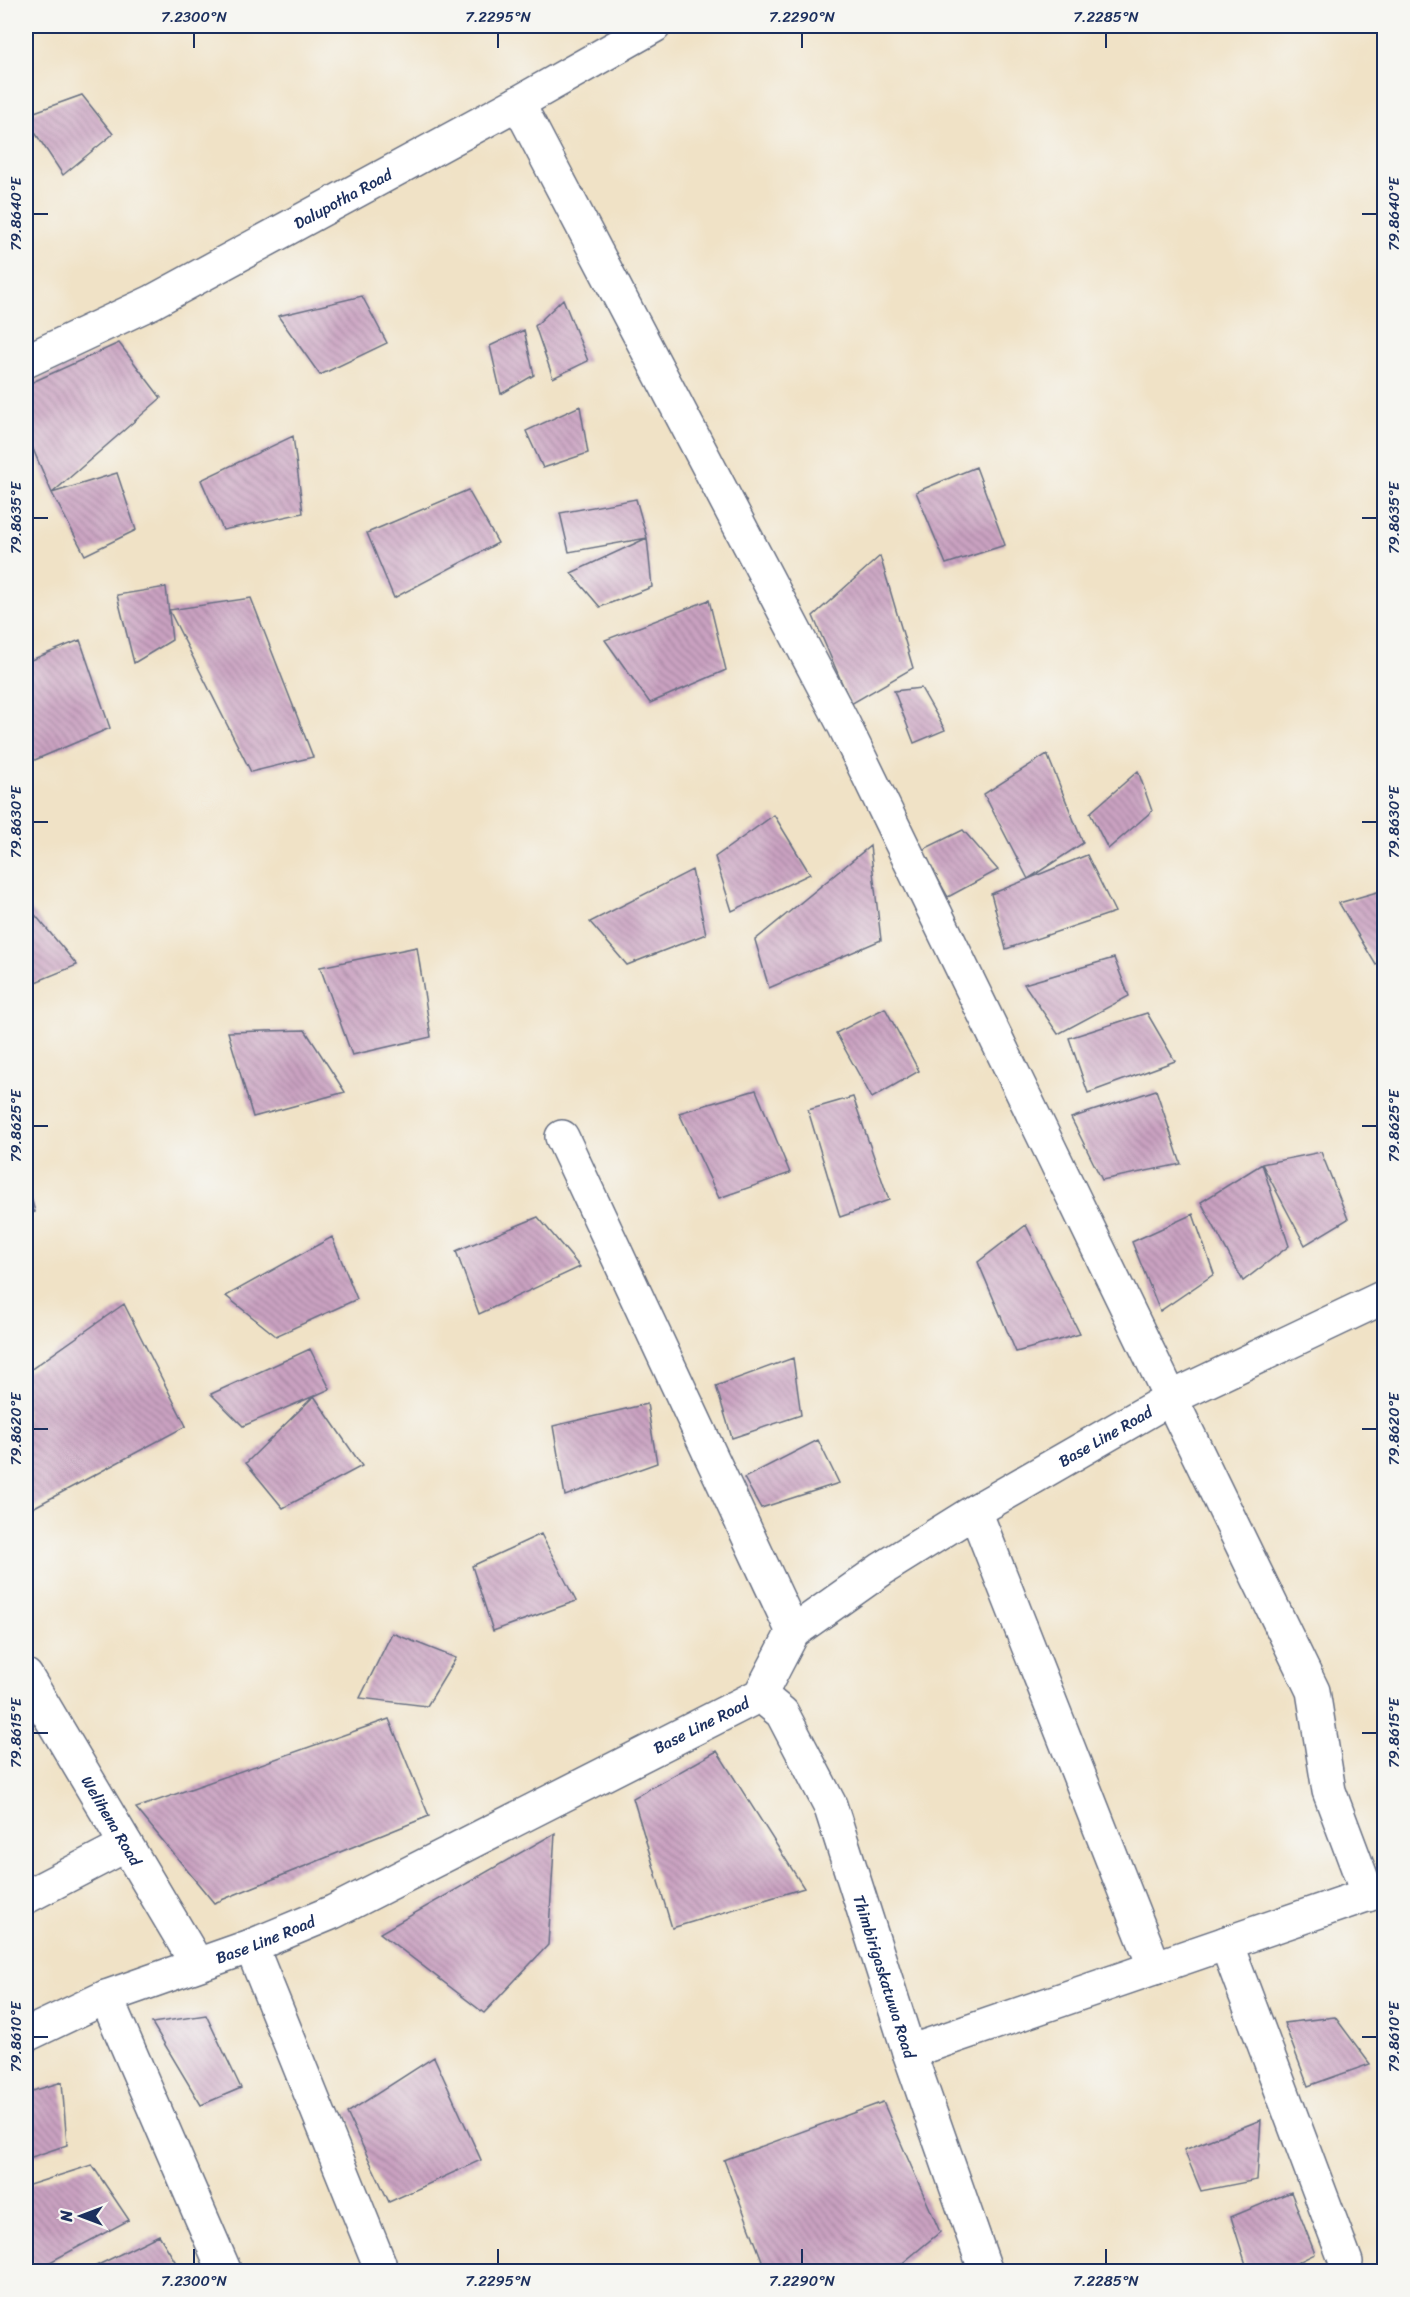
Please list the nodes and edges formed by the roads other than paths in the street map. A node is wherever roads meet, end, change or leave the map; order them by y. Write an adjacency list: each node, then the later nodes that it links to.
1 (654, 26): 2 (street, Dalupotha Road)
2 (518, 103): 3 (street, Dalupotha Road); 6 (street)
3 (26, 361)
4 (562, 1137): 8 (street)
5 (1384, 1297): 6 (street, Base Line Road)
6 (1171, 1398): 7 (street, Base Line Road); 12 (street)
7 (975, 1511): 8 (street, Base Line Road); 17 (street)
8 (793, 1632): 10 (street, Base Line Road)
9 (26, 1676): 11 (street, Welihena Road)
10 (760, 1695): 15 (street, Base Line Road); 20 (street, Thimbirigaskatuwa Road)
11 (126, 1845): 13 (street); 16 (street, Welihena Road)
12 (1376, 1892): 14 (street)
13 (26, 1897)
14 (1226, 1943): 17 (street); 21 (street)
15 (251, 1946): 16 (street, Base Line Road); 22 (street)
16 (196, 1964): 18 (street, Base Line Road)
17 (1155, 1968): 20 (street)
18 (106, 1997): 19 (street, Base Line Road); 23 (street)
19 (26, 2035)
20 (909, 2052): 24 (street, Thimbirigaskatuwa Road)
21 (1346, 2262)
22 (379, 2263)
23 (225, 2271)
24 (986, 2271)

